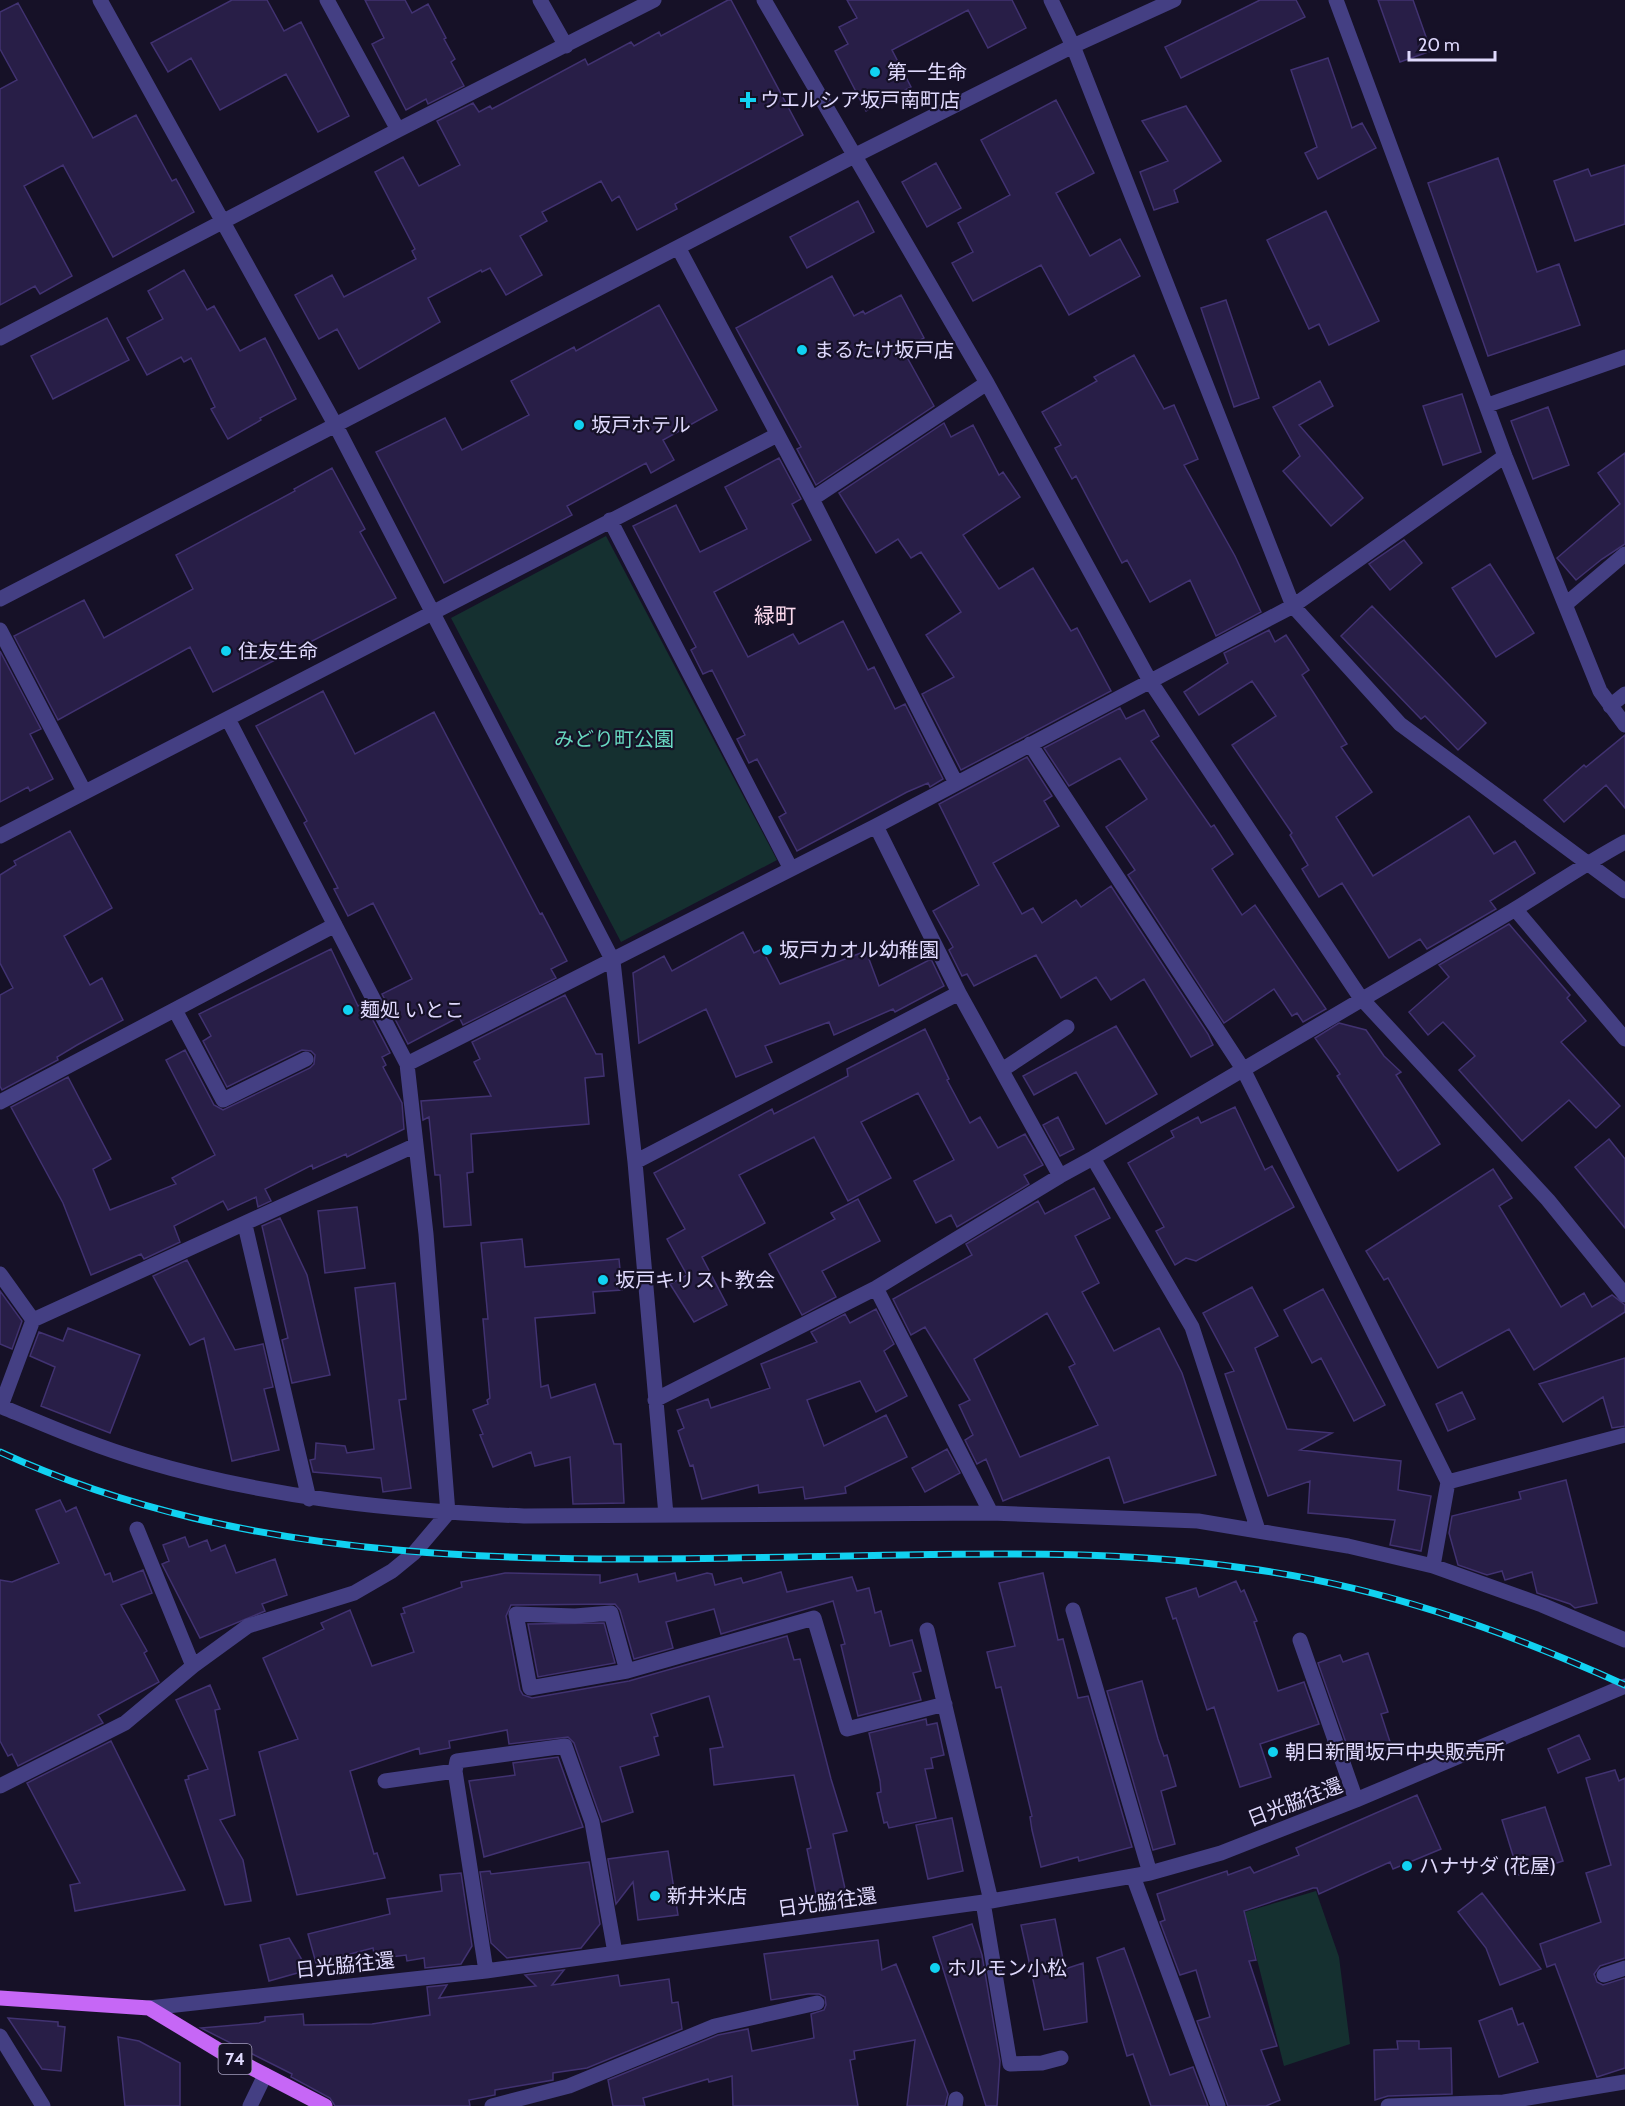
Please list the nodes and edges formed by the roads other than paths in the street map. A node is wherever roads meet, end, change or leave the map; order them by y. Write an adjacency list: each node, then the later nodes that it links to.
1 (100, 0): 13 (street)
2 (327, 0): 11 (street)
3 (540, 0): 9 (street)
4 (654, 0): 9 (street)
5 (764, 0): 12 (street)
6 (1051, 0): 10 (street)
7 (1174, 0): 10 (street)
8 (1336, 0): 18 (street)
9 (566, 46): 11 (street)
10 (1073, 46): 12 (street); 27 (street)
11 (398, 130): 13 (street)
12 (854, 156): 14 (street); 17 (street)
13 (225, 223): 15 (street); 19 (street)
14 (679, 249): 19 (street); 20 (street)
15 (0, 338)
16 (1625, 357): 18 (street)
17 (987, 383): 22 (street); 30 (street)
18 (1488, 405): 21 (street)
19 (336, 426): 25 (street); 28 (street)
20 (777, 435): 22 (street); 23 (street)
21 (1504, 456): 26 (street); 27 (street)
22 (812, 499): 36 (street)
23 (610, 520): 28 (street); 42 (street)
24 (1625, 554): 26 (street)
25 (0, 599)
26 (1566, 604): 32 (street)
27 (1293, 606): 30 (street); 41 (street)
28 (434, 611): 33 (street); 46 (street)
29 (0, 630): 37 (street)
30 (1150, 681): 35 (street); 48 (street)
31 (1625, 694): 32 (street)
32 (1610, 706): 34 (street)
33 (228, 719): 37 (street); 45 (street)
34 (1625, 725)
35 (1030, 744): 36 (street); 54 (street)
36 (956, 783): 38 (street)
37 (84, 791): 39 (street)
38 (876, 826): 42 (street); 47 (street)
39 (0, 836)
40 (1625, 842): 41 (street)
41 (1588, 862): 43 (street); 44 (street)
42 (791, 869): 46 (street)
43 (1625, 891)
44 (1515, 909): 48 (street); 51 (street)
45 (335, 925): 49 (street); 53 (street)
46 (613, 962): 53 (street); 59 (street)
47 (959, 993): 55 (street); 59 (street)
48 (1360, 997): 54 (street); 64 (street)
49 (174, 1010): 52 (street); 56 (street)
50 (1068, 1027): 55 (street)
51 (1625, 1040)
52 (306, 1059)
53 (407, 1064): 57 (street)
54 (1243, 1069): 58 (street); 69 (street)
55 (1002, 1070): 60 (street)
56 (0, 1102)
57 (416, 1145): 61 (street); 71 (street)
58 (1094, 1158): 60 (street); 75 (street)
59 (635, 1162): 66 (street)
60 (1060, 1176): 63 (street)
61 (245, 1225): 65 (street); 70 (street)
62 (0, 1274): 65 (street)
63 (876, 1288): 66 (street); 72 (street)
64 (1625, 1295)
65 (33, 1320): 67 (street)
66 (656, 1400): 73 (street)
67 (0, 1406): 70 (street)
68 (1625, 1435): 69 (street)
69 (1448, 1482): 76 (street)
70 (309, 1499): 71 (street)
71 (448, 1513): 73 (street); 81 (street)
72 (991, 1513): 73 (street); 75 (street)
73 (666, 1515)
74 (137, 1529): 81 (street)
75 (1258, 1530): 76 (street)
76 (1433, 1566): 80 (street)
77 (1073, 1610): 89 (street)
78 (927, 1630): 84 (street)
79 (1300, 1640): 88 (street)
80 (1625, 1640)
81 (193, 1666): 87 (street)
82 (627, 1671): 82 (street); 84 (street)
83 (1624, 1689): 88 (street, 日光脇往還)
84 (945, 1704): 91 (street)
85 (455, 1771): 86 (street); 92 (street); 94 (street)
86 (385, 1780)
87 (0, 1786)
88 (1356, 1800): 89 (street, 日光脇往還)
89 (1150, 1873): 90 (street, 日光脇往還)
90 (1133, 1876): 91 (street, 日光脇往還); 108 (street)
91 (987, 1902): 92 (street, 日光脇往還); 100 (street)
92 (615, 1953): 94 (street, 日光脇往還)
93 (1625, 1968): 95 (street)
94 (486, 1971): 98 (street, 日光脇往還)
95 (1604, 1975)
96 (0, 1998): 98 (main road, 日光脇往還 / 74)
97 (817, 2003): 107 (street)
98 (149, 2008): 101 (main road, 74)
99 (0, 2036): 104 (street)
100 (1061, 2058)
101 (265, 2075): 105 (street); 106 (main road, 74)
102 (1625, 2082): 103 (street)
103 (1504, 2104): 109 (street)
104 (43, 2106)
105 (250, 2106)
106 (325, 2106)
107 (492, 2106)
108 (1218, 2106)
109 (1388, 2106)

